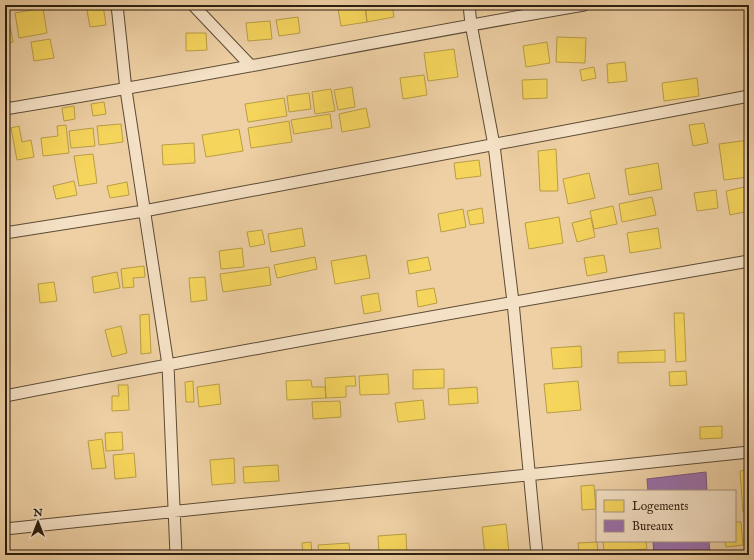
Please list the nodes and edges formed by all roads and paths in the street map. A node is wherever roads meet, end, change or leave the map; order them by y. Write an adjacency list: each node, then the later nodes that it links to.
1 (117, 5): 7 (street)
2 (194, 5): 6 (street)
3 (469, 5): 5 (street)
4 (584, 5): 5 (street)
5 (471, 24): 6 (street); 10 (street)
6 (251, 66): 7 (street)
7 (126, 90): 9 (street); 11 (street)
8 (749, 96): 10 (street)
9 (5, 109)
10 (494, 145): 11 (street); 14 (street)
11 (144, 211): 12 (street); 15 (street)
12 (5, 233)
13 (749, 261): 14 (street)
14 (513, 302): 15 (street); 18 (street)
15 (168, 365): 16 (street); 19 (street)
16 (5, 396)
17 (749, 452): 18 (street)
18 (530, 474): 19 (street); 22 (street)
19 (174, 513): 20 (street); 21 (street)
20 (5, 529)
21 (176, 555)
22 (537, 555)

